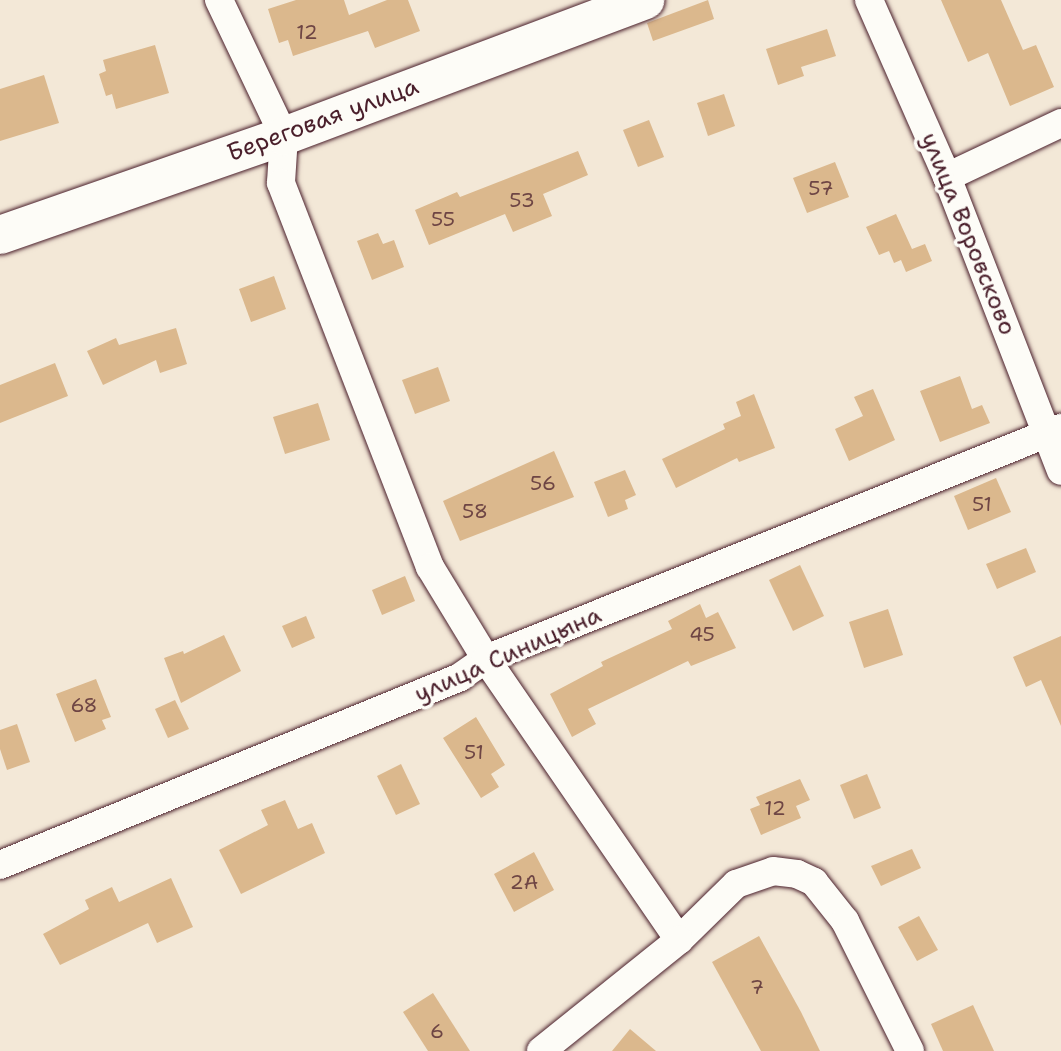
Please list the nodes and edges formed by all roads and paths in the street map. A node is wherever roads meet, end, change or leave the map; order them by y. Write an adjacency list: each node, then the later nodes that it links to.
1 (219, 0): 5 (street)
2 (645, 0): 5 (main road, Береговая улица)
3 (869, 0): 6 (street, улица Воровсково)
4 (1061, 123): 6 (street)
5 (284, 136): 7 (main road, Береговая улица); 10 (street)
6 (947, 177): 8 (street, улица Воровсково)
7 (0, 235)
8 (1054, 431): 9 (street, улица Воровсково); 10 (street, улица Синицына)
9 (1061, 471)
10 (486, 659): 11 (street, улица Синицына); 12 (street)
11 (0, 865)
12 (679, 940): 13 (street); 14 (street)
13 (541, 1051)
14 (910, 1051)

